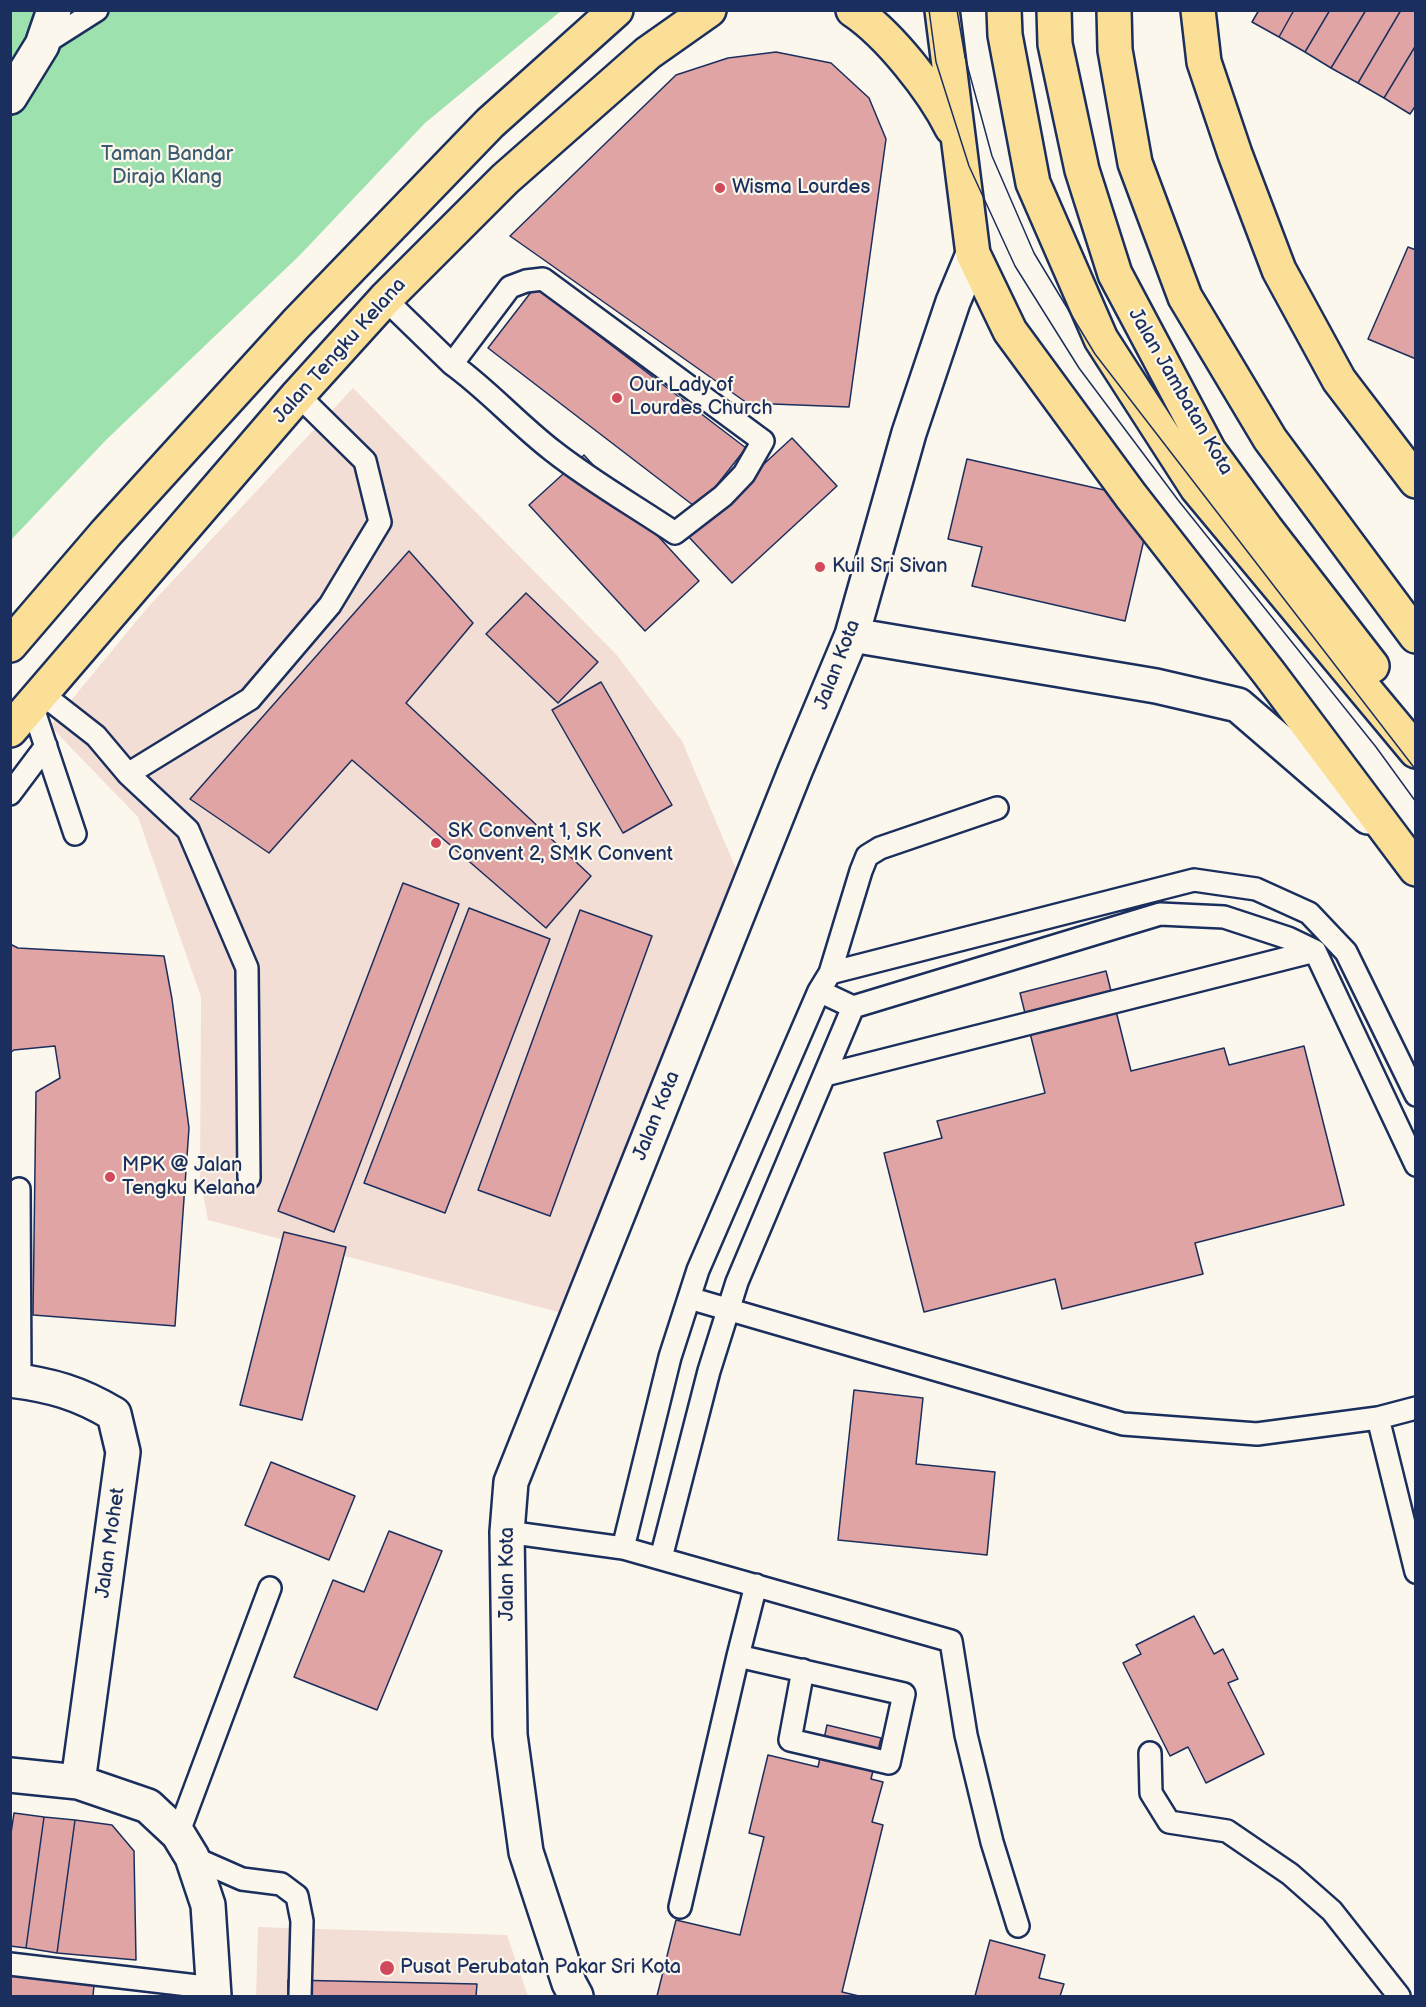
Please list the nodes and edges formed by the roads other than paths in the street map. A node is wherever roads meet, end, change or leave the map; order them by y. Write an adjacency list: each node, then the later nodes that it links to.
1 (54, 10): 11 (street)
2 (97, 10): 11 (lane)
3 (616, 10): 21 (highway)
4 (708, 10): 15 (highway, Jalan Tengku Kelana)
5 (853, 10): 13 (highway)
6 (942, 10): 13 (highway)
7 (1004, 10): 26 (highway)
8 (1054, 10): 23 (highway, Jalan Jambatan Kota)
9 (1114, 10): 20 (highway)
10 (1198, 10): 18 (highway)
11 (42, 45): 12 (street)
12 (10, 97)
13 (958, 140): 14 (highway)
14 (973, 254): 19 (street, Jalan Kota); 31 (highway)
15 (385, 299): 16 (lane); 17 (highway, Jalan Tengku Kelana)
16 (453, 364): 16 (lane)
17 (298, 395): 22 (highway, Jalan Tengku Kelana); 27 (lane)
18 (1416, 481)
19 (852, 634): 31 (street); 47 (street, Jalan Kota)
20 (1416, 636)
21 (10, 645)
22 (37, 699): 24 (highway, Jalan Tengku Kelana); 25 (lane); 27 (lane)
23 (1416, 722)
24 (10, 730)
25 (46, 746): 28 (lane); 30 (lane)
26 (1416, 751)
27 (128, 774): 40 (lane)
28 (10, 794)
29 (997, 808): 34 (lane)
30 (75, 834)
31 (1392, 838): 32 (highway)
32 (1416, 869)
33 (1315, 951): 36 (lane); 37 (lane); 39 (lane)
34 (830, 973): 35 (lane); 38 (lane)
35 (819, 991): 36 (lane); 42 (lane)
36 (852, 1007): 37 (lane)
37 (825, 1075): 43 (lane)
38 (1416, 1095)
39 (1416, 1166)
40 (249, 1178)
41 (19, 1189): 44 (lane)
42 (689, 1298): 43 (lane); 48 (lane)
43 (728, 1309): 46 (lane); 49 (lane)
44 (15, 1381): 57 (street, Jalan Mohet)
45 (1416, 1408): 46 (lane)
46 (1378, 1418): 50 (lane)
47 (507, 1532): 48 (lane); 64 (street, Jalan Kota)
48 (623, 1548): 49 (lane)
49 (661, 1558): 51 (lane)
50 (1416, 1572)
51 (756, 1585): 53 (lane); 60 (lane)
52 (270, 1588): 58 (lane)
53 (738, 1656): 54 (lane); 59 (lane)
54 (802, 1670): 54 (lane)
55 (1150, 1754): 65 (lane)
56 (10, 1775): 57 (street)
57 (78, 1782): 58 (street)
58 (185, 1846): 62 (street); 63 (lane)
59 (680, 1907)
60 (1018, 1926)
61 (10, 1964): 62 (lane)
62 (214, 1992)
63 (300, 1996)
64 (576, 1996)
65 (1399, 1996)

